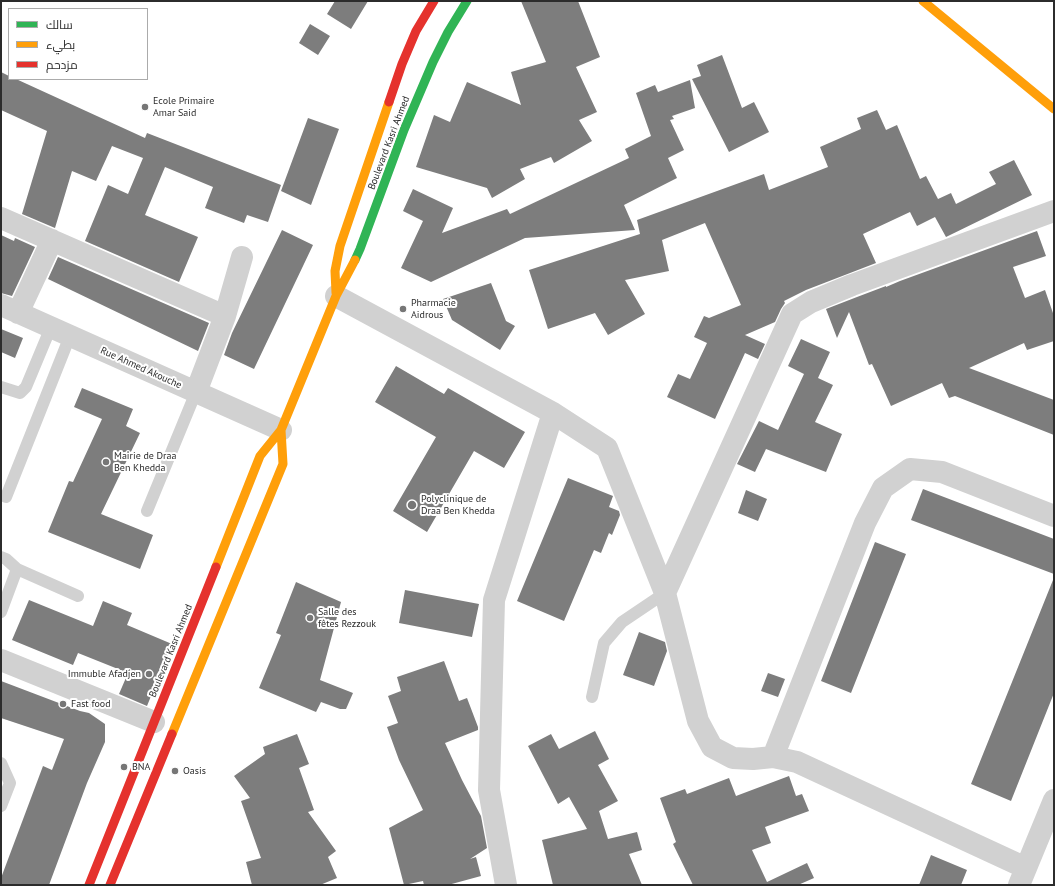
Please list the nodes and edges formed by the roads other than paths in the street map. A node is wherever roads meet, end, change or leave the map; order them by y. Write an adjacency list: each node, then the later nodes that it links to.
1 (434, 1): 9 (main road, Boulevard Kasri Ahmed)
2 (467, 1): 9 (main road, Boulevard Kasri Ahmed)
3 (923, 1): 4 (main road)
4 (1054, 109)
5 (1054, 211): 22 (street)
6 (1, 218): 7 (street)
7 (52, 240): 10 (street); 11 (street)
8 (242, 257): 11 (street)
9 (336, 296): 15 (street); 16 (main road, Boulevard Kasri Ahmed)
10 (10, 309): 12 (street, Rue Ahmed Akouche)
11 (225, 316): 14 (street)
12 (61, 332): 13 (lane); 14 (street, Rue Ahmed Akouche); 17 (lane)
13 (1, 387)
14 (196, 392): 16 (street, Rue Ahmed Akouche); 18 (lane)
15 (553, 413): 22 (street); 35 (street)
16 (281, 430): 27 (main road, Boulevard Kasri Ahmed); 34 (main road, Boulevard Kasri Ahmed)
17 (6, 497)
18 (147, 511)
19 (1054, 516): 28 (street)
20 (1, 557): 21 (lane)
21 (17, 570): 23 (lane); 24 (lane)
22 (665, 593): 26 (lane); 28 (street)
23 (78, 596)
24 (1, 612)
25 (1, 660): 27 (street)
26 (592, 697)
27 (154, 722): 33 (main road, Boulevard Kasri Ahmed)
28 (773, 757): 32 (street)
29 (1, 763): 31 (lane)
30 (1054, 800): 32 (street)
31 (1, 806)
32 (1022, 877)
33 (89, 885)
34 (110, 885)
35 (506, 885)

